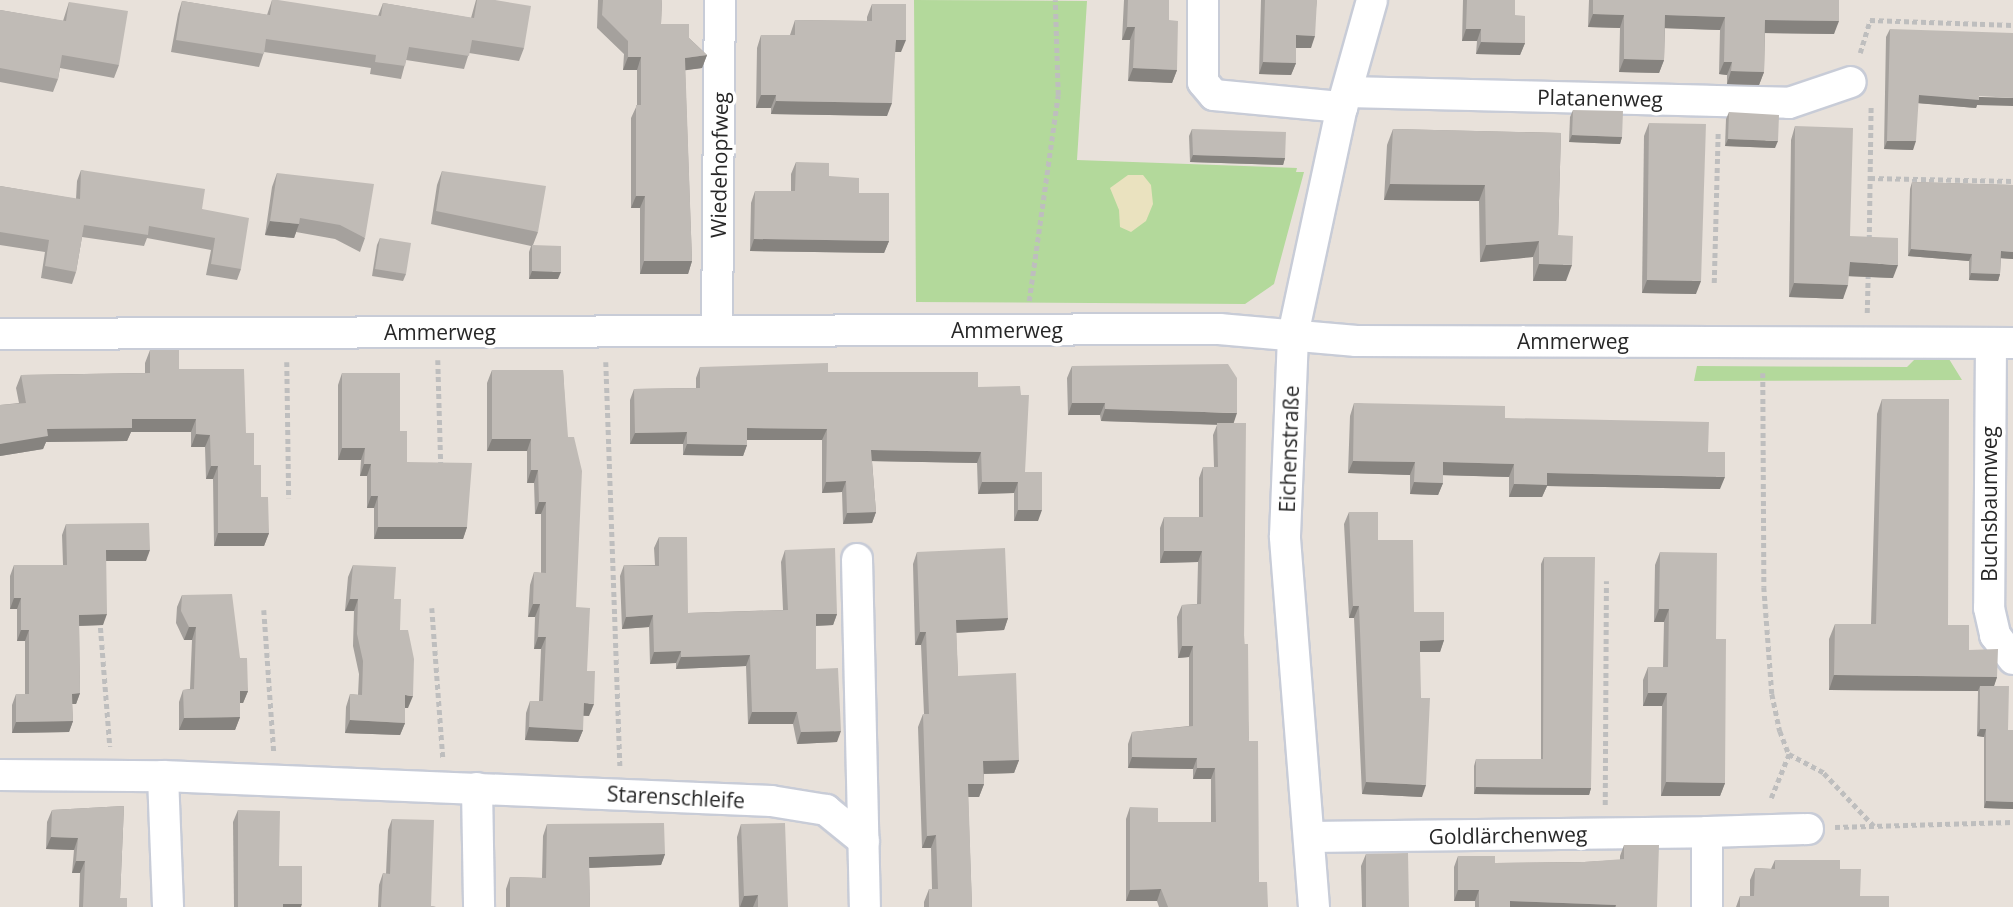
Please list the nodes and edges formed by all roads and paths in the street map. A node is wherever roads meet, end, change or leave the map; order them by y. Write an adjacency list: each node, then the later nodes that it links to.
1 (720, 0): 14 (street, Wiedehopfweg)
2 (1055, 0): 15 (path)
3 (1203, 0): 7 (street, Platanenweg)
4 (1372, 0): 7 (street, Eichenstraße)
5 (2013, 25): 6 (path)
6 (1851, 82): 8 (street, Platanenweg); 9 (path)
7 (1344, 100): 8 (street, Platanenweg); 20 (street, Eichenstraße)
8 (1718, 101): 13 (path)
9 (1871, 178): 10 (path); 11 (path)
10 (2013, 181)
11 (1869, 246)
12 (1868, 260): 22 (path)
13 (1714, 283)
14 (717, 330): 15 (street, Ammerweg); 16 (street, Ammerweg)
15 (1024, 330): 20 (street, Ammerweg)
16 (605, 331): 17 (street, Ammerweg); 39 (path)
17 (438, 332): 18 (street, Ammerweg); 24 (path)
18 (286, 333): 19 (street, Ammerweg); 25 (path)
19 (0, 334)
20 (1293, 335): 21 (street, Ammerweg); 46 (street, Eichenstraße)
21 (1763, 341): 22 (street, Ammerweg); 32 (path)
22 (1866, 342): 23 (street, Ammerweg)
23 (2002, 343): 31 (street, Buchsbaumweg)
24 (441, 475)
25 (289, 498)
26 (857, 559): 47 (street)
27 (1606, 581): 45 (path)
28 (432, 608): 37 (path)
29 (100, 610): 34 (path)
30 (264, 610): 36 (path)
31 (2013, 659)
32 (1789, 754): 41 (path); 42 (path)
33 (0, 775): 34 (street, Starenschleife)
34 (113, 775): 35 (street, Starenschleife)
35 (163, 776): 36 (street, Starenschleife); 48 (street)
36 (276, 781): 37 (street, Starenschleife)
37 (444, 787): 38 (street, Starenschleife)
38 (478, 788): 39 (street, Starenschleife); 49 (street)
39 (621, 795): 47 (street, Starenschleife)
40 (2013, 822): 41 (path)
41 (1874, 826): 43 (path)
42 (1757, 828): 43 (street, Goldlärchenweg); 44 (street, Goldlärchenweg)
43 (1808, 829)
44 (1707, 832): 45 (street, Goldlärchenweg); 52 (street)
45 (1605, 834): 46 (street, Goldlärchenweg)
46 (1309, 837): 51 (street, Eichenstraße)
47 (864, 841): 50 (street)
48 (168, 907)
49 (479, 907)
50 (865, 907)
51 (1314, 907)
52 (1707, 907)

